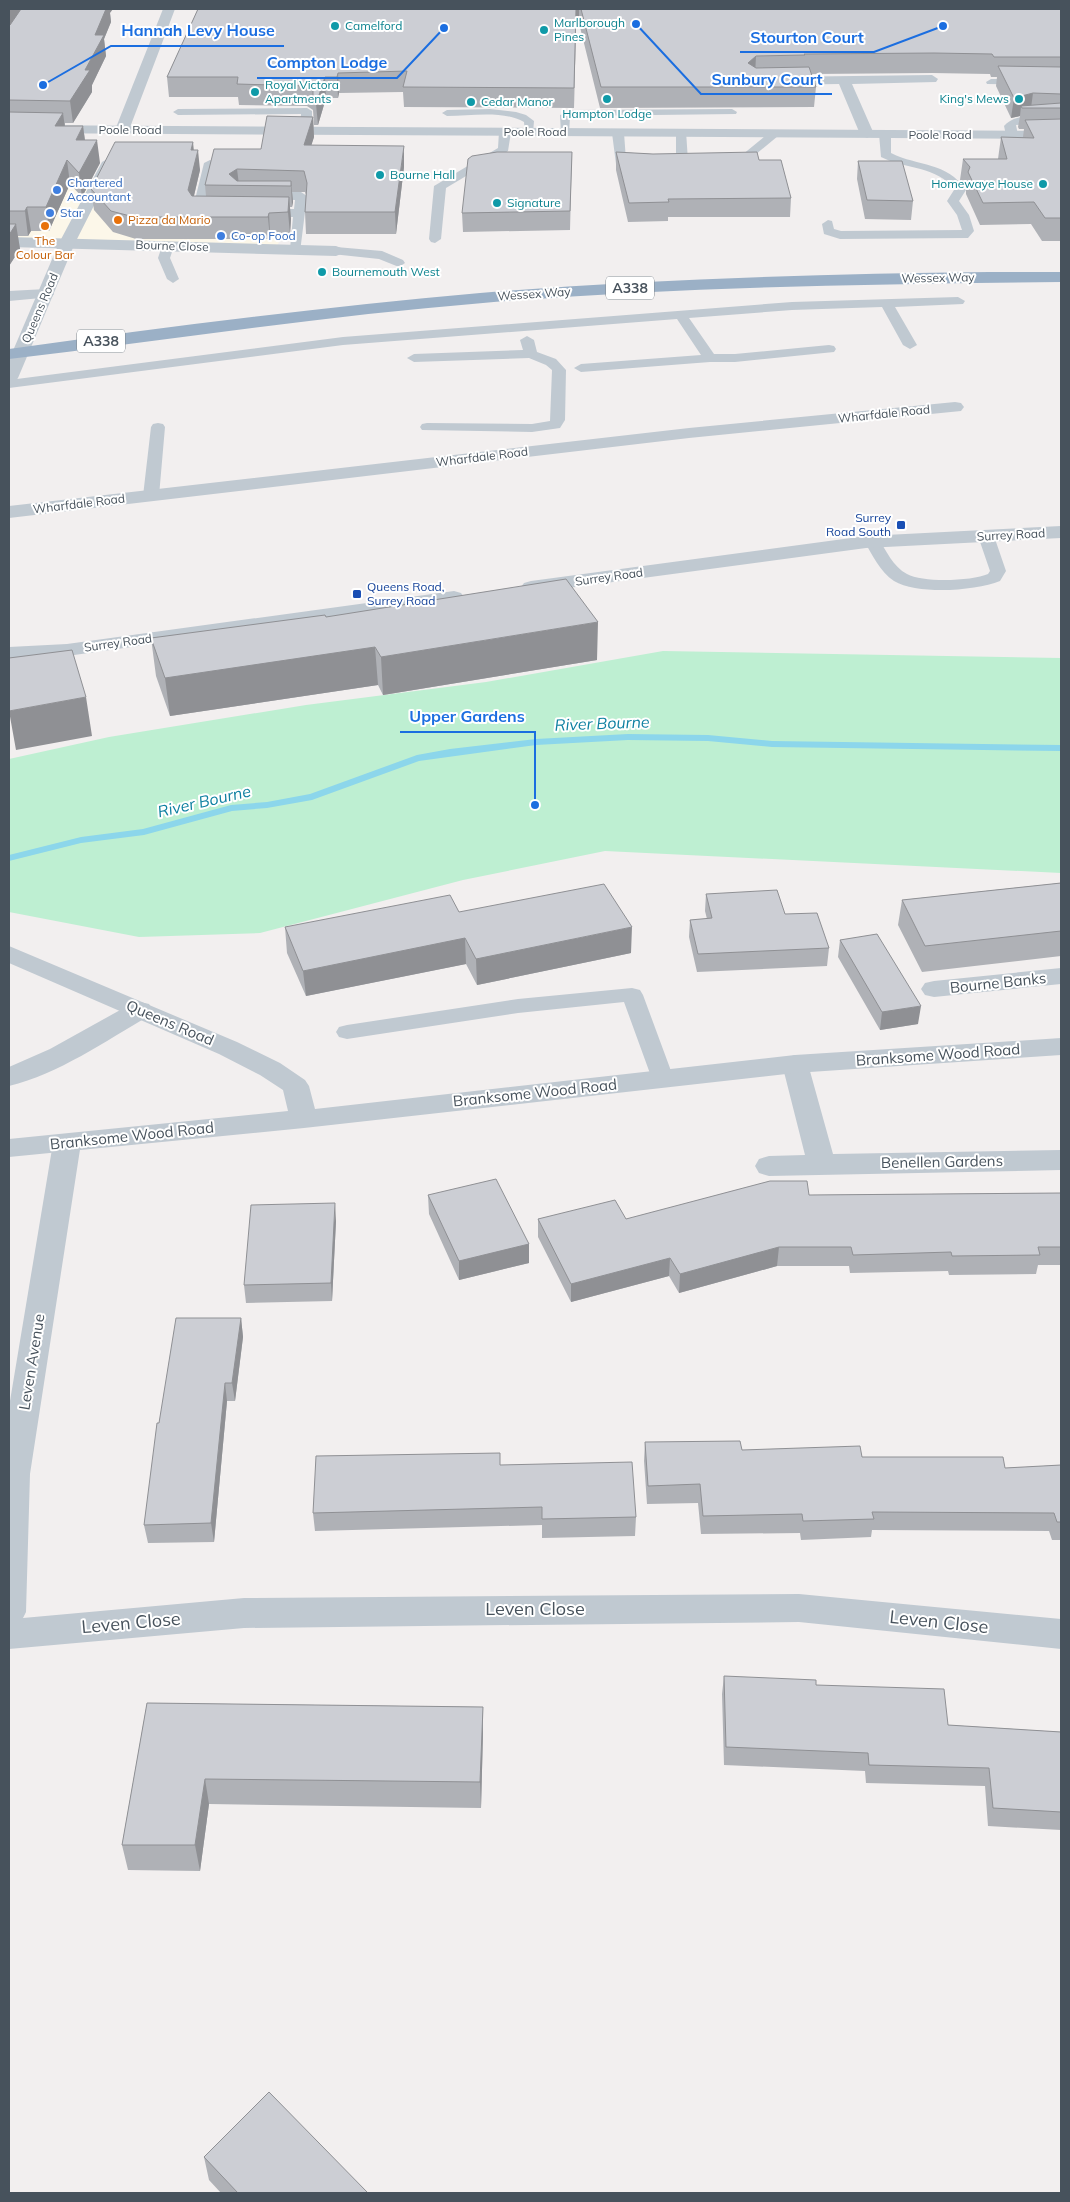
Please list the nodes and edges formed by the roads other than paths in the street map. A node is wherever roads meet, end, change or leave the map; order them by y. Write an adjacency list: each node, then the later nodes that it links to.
1 (169, 9): 12 (street, Queens Road)
2 (932, 79): 3 (street)
3 (844, 80): 4 (street); 20 (street)
4 (765, 82)
5 (991, 82): 6 (lane)
6 (1060, 85)
7 (178, 112): 13 (lane)
8 (732, 112): 16 (lane)
9 (447, 113): 15 (lane)
10 (1061, 119): 22 (lane)
11 (9, 129): 12 (street, Poole Road)
12 (122, 130): 13 (street, Poole Road); 33 (street, Queens Road)
13 (306, 131): 14 (street, Poole Road)
14 (505, 132): 15 (street, Poole Road); 31 (lane)
15 (529, 132): 16 (street, Poole Road)
16 (565, 132): 17 (street, Poole Road)
17 (618, 133): 18 (street, Poole Road); 18 (lane)
18 (682, 133): 19 (street, Poole Road)
19 (774, 134): 20 (street, Poole Road); 24 (lane)
20 (867, 134): 21 (street, Poole Road)
21 (885, 134): 22 (street, Poole Road); 30 (lane)
22 (1012, 135): 23 (street, Poole Road)
23 (1061, 136)
24 (746, 157)
25 (210, 163): 27 (lane)
26 (248, 196): 29 (lane)
27 (226, 212)
28 (244, 212): 29 (lane)
29 (300, 213): 35 (lane)
30 (828, 224)
31 (436, 239)
32 (9, 242): 33 (street, Bourne Close)
33 (67, 243): 34 (street, Bourne Close); 40 (street, Queens Road)
34 (168, 246): 35 (street, Bourne Close); 39 (lane)
35 (296, 249): 36 (street, Bourne Close)
36 (336, 251): 37 (lane)
37 (399, 263)
38 (1061, 277): 48 (highway, Wessex Way / A338)
39 (173, 280)
40 (46, 294): 41 (street); 53 (street, Queens Road)
41 (9, 296)
42 (958, 302): 43 (lane)
43 (886, 303): 44 (lane); 46 (lane)
44 (680, 314): 45 (lane); 51 (lane)
45 (524, 327): 49 (lane); 54 (lane)
46 (910, 344)
47 (829, 349): 51 (lane)
48 (9, 354)
49 (531, 354): 50 (lane); 57 (lane)
50 (414, 358)
51 (710, 358): 52 (lane)
52 (581, 368)
53 (9, 378)
54 (9, 384)
55 (955, 407): 58 (street, Wharfdale Road)
56 (158, 427): 58 (lane)
57 (427, 428)
58 (151, 496): 59 (street, Wharfdale Road)
59 (9, 512)
60 (1061, 532): 61 (street, Surrey Road)
61 (986, 536): 62 (street, Surrey Road); 62 (lane)
62 (872, 541): 63 (street, Surrey Road)
63 (511, 590)
64 (471, 595): 65 (street, Surrey Road)
65 (9, 653)
66 (9, 954): 69 (street, Queens Road)
67 (1061, 976): 68 (street, Bourne Banks)
68 (934, 989)
69 (140, 1010): 73 (street); 75 (street, Queens Road)
70 (347, 1032): 74 (lane)
71 (1061, 1047): 72 (street, Branksome Wood Road)
72 (794, 1064): 74 (street, Branksome Wood Road); 79 (street)
73 (9, 1077)
74 (663, 1079): 75 (street, Branksome Wood Road)
75 (304, 1119): 76 (street, Branksome Wood Road)
76 (67, 1143): 77 (street, Branksome Wood Road); 81 (street, Leven Avenue)
77 (9, 1148)
78 (1061, 1160): 79 (street, Benellen Gardens)
79 (822, 1164): 80 (street, Benellen Gardens)
80 (769, 1166)
81 (9, 1612)
82 (9, 1634): 83 (street, Leven Close)
83 (1061, 1634)

